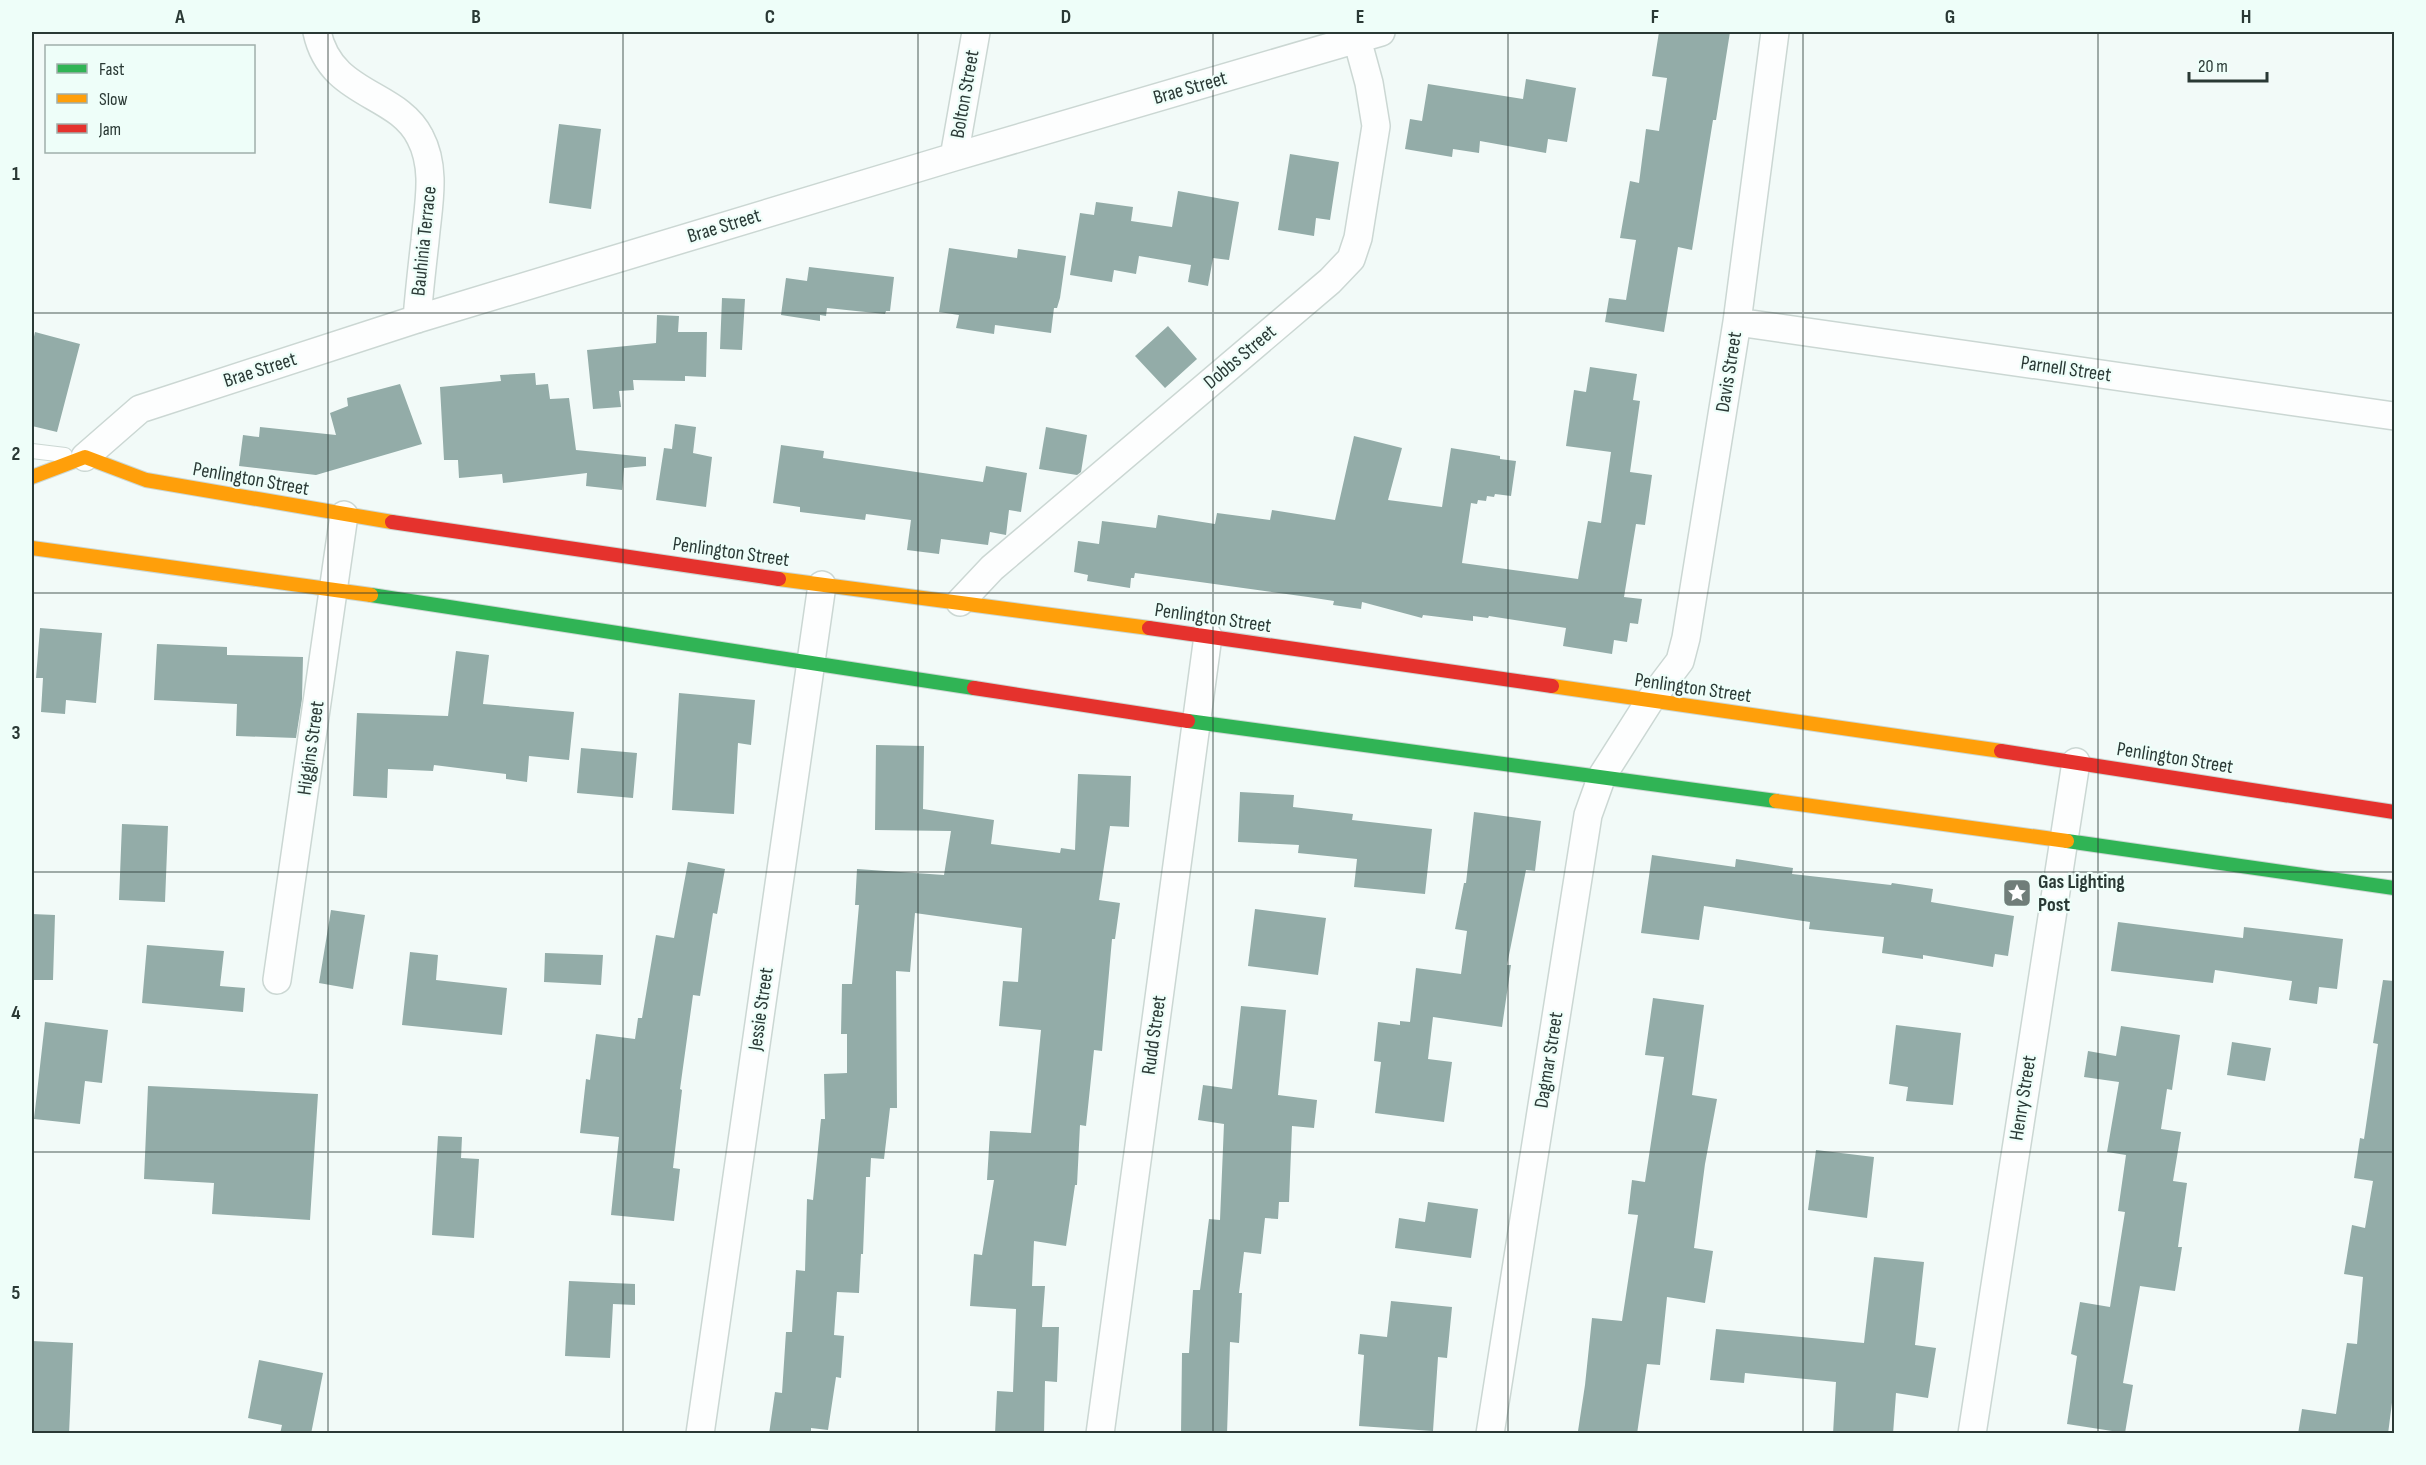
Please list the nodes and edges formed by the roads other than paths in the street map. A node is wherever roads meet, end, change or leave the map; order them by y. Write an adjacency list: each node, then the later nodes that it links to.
1 (317, 32): 6 (street, Bauhinia Terrace)
2 (976, 32): 5 (street, Bolton Street)
3 (1775, 32): 7 (street, Davis Street)
4 (1369, 35): 5 (street, Brae Street); 16 (street, Dobbs Street)
5 (954, 157): 6 (street, Brae Street)
6 (417, 318): 10 (street, Brae Street)
7 (1737, 322): 8 (street, Parnell Street); 19 (street, Davis Street)
8 (2394, 416)
9 (32, 451): 10 (lane)
10 (85, 457): 11 (street); 12 (street, Penlington Street)
11 (32, 477)
12 (344, 515): 14 (street, Penlington Street); 15 (street, Higgins Street)
13 (32, 548): 15 (street)
14 (822, 585): 16 (street, Penlington Street); 18 (street, Jessie Street)
15 (335, 590): 18 (street); 26 (street, Higgins Street)
16 (960, 602): 17 (street, Penlington Street)
17 (1208, 636): 19 (street, Penlington Street); 20 (street, Rudd Street)
18 (810, 663): 20 (street); 27 (street, Jessie Street)
19 (1649, 702): 21 (street, Penlington Street); 22 (street, Dagmar Street)
20 (1197, 722): 22 (street); 28 (street, Rudd Street)
21 (2076, 762): 23 (street, Penlington Street); 24 (street, Henry Street)
22 (1602, 776): 24 (street); 29 (street, Dagmar Street)
23 (2394, 812)
24 (2062, 840): 25 (street); 30 (street, Henry Street)
25 (2394, 888)
26 (277, 980)
27 (700, 1434)
28 (1100, 1434)
29 (1490, 1434)
30 (1972, 1434)

